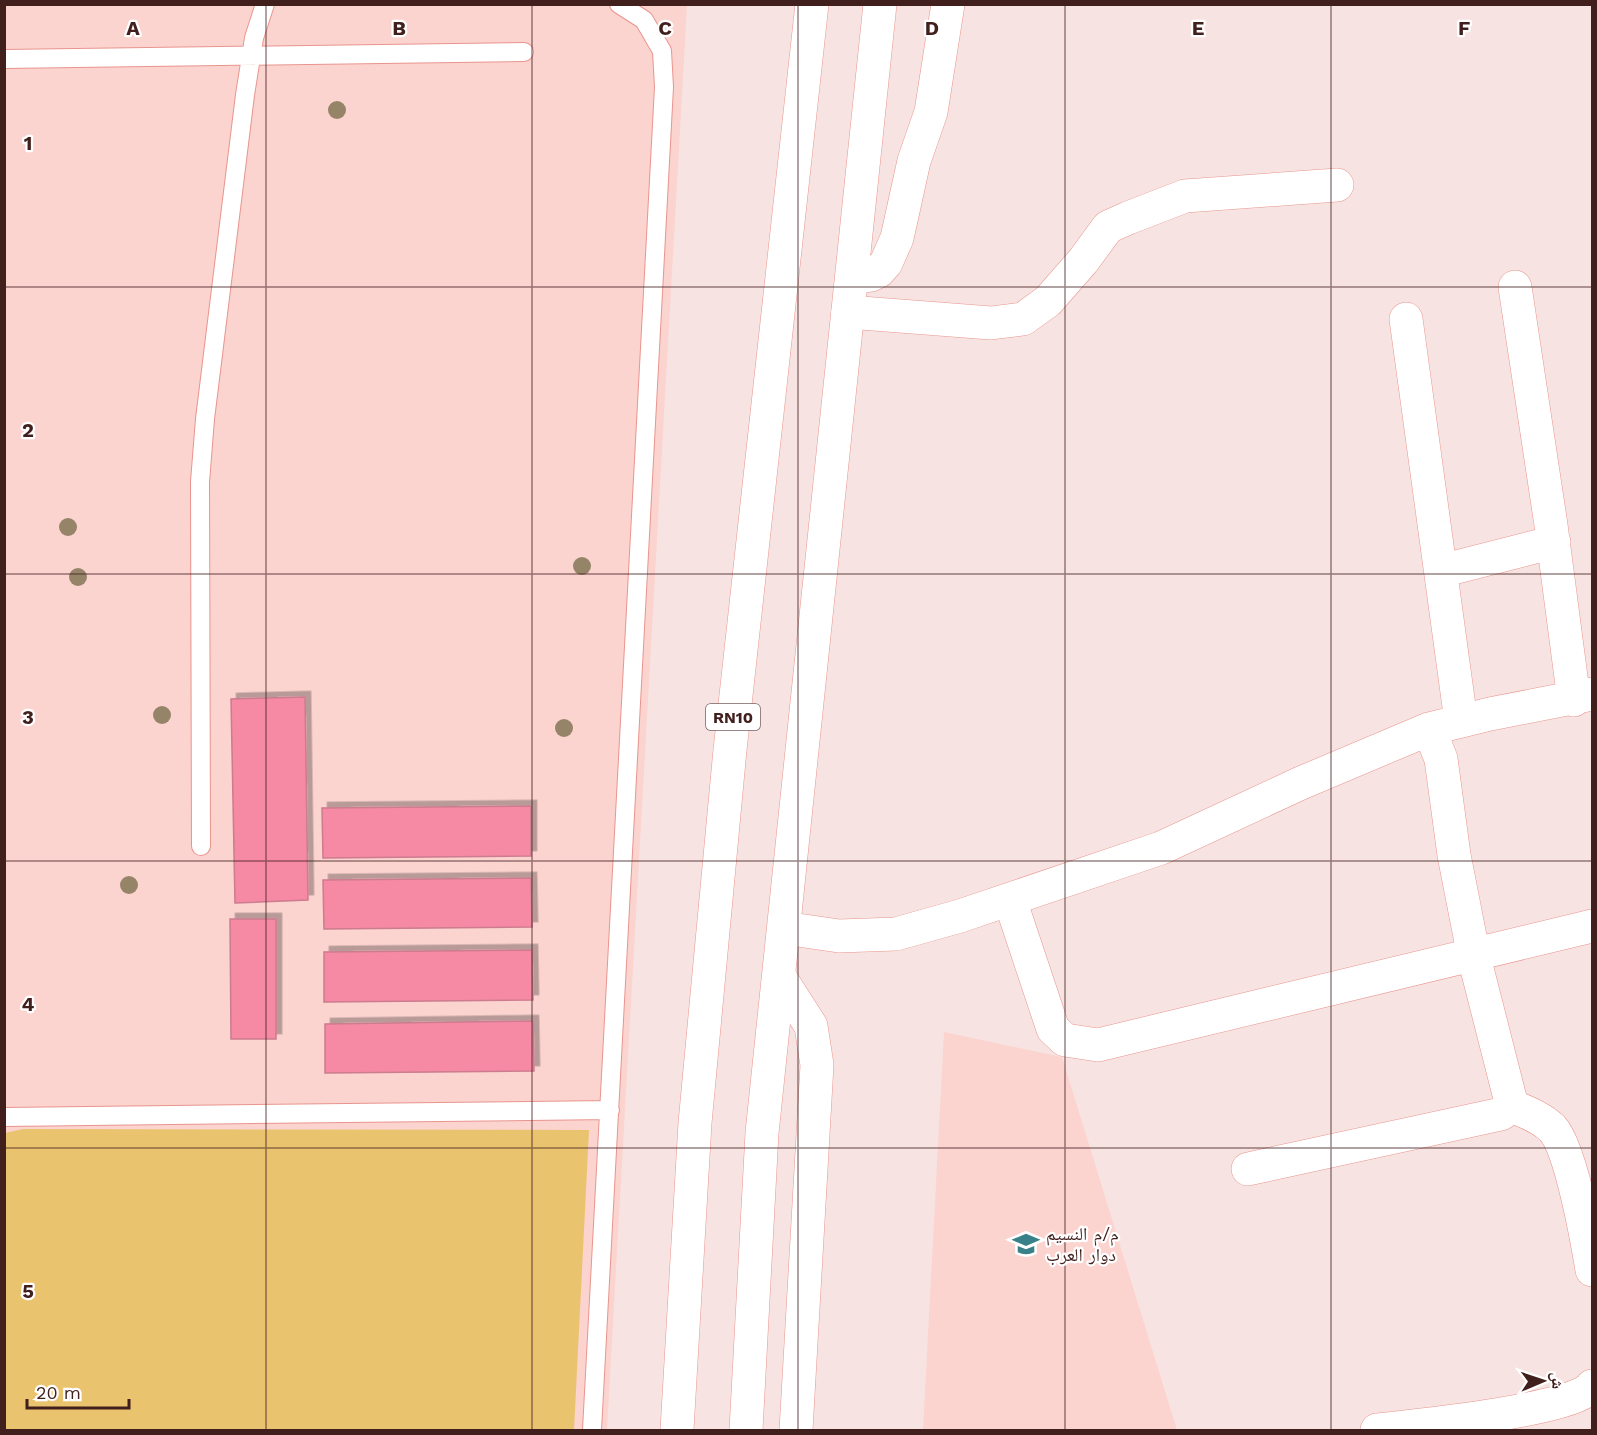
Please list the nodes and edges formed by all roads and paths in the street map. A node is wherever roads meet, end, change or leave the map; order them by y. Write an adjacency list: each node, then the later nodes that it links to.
1 (265, 4): 7 (lane)
2 (619, 4): 26 (lane)
3 (812, 4): 32 (main road, RN10)
4 (880, 4): 10 (main road)
5 (948, 4): 10 (main road)
6 (524, 52): 7 (lane)
7 (251, 57): 8 (lane); 19 (lane)
8 (4, 59)
9 (1337, 185): 12 (main road)
10 (852, 278): 12 (main road)
11 (1515, 287): 14 (main road)
12 (848, 312): 22 (main road)
13 (1406, 319): 15 (main road)
14 (1554, 542): 15 (main road); 16 (main road)
15 (1441, 571): 17 (main road)
16 (1583, 697): 17 (main road)
17 (1461, 721): 18 (main road)
18 (1429, 729): 20 (main road); 23 (main road)
19 (201, 846)
20 (1010, 900): 22 (main road); 23 (main road)
21 (1593, 926): 23 (main road)
22 (784, 928): 24 (main road)
23 (1474, 957): 25 (main road)
24 (779, 976): 33 (main road); 34 (main road)
25 (1512, 1106): 28 (main road); 29 (main road)
26 (610, 1110): 27 (lane); 31 (lane)
27 (4, 1117)
28 (1248, 1169)
29 (1593, 1270)
30 (1593, 1386): 35 (main road)
31 (592, 1431)
32 (677, 1431)
33 (746, 1431)
34 (796, 1431)
35 (1377, 1431)

